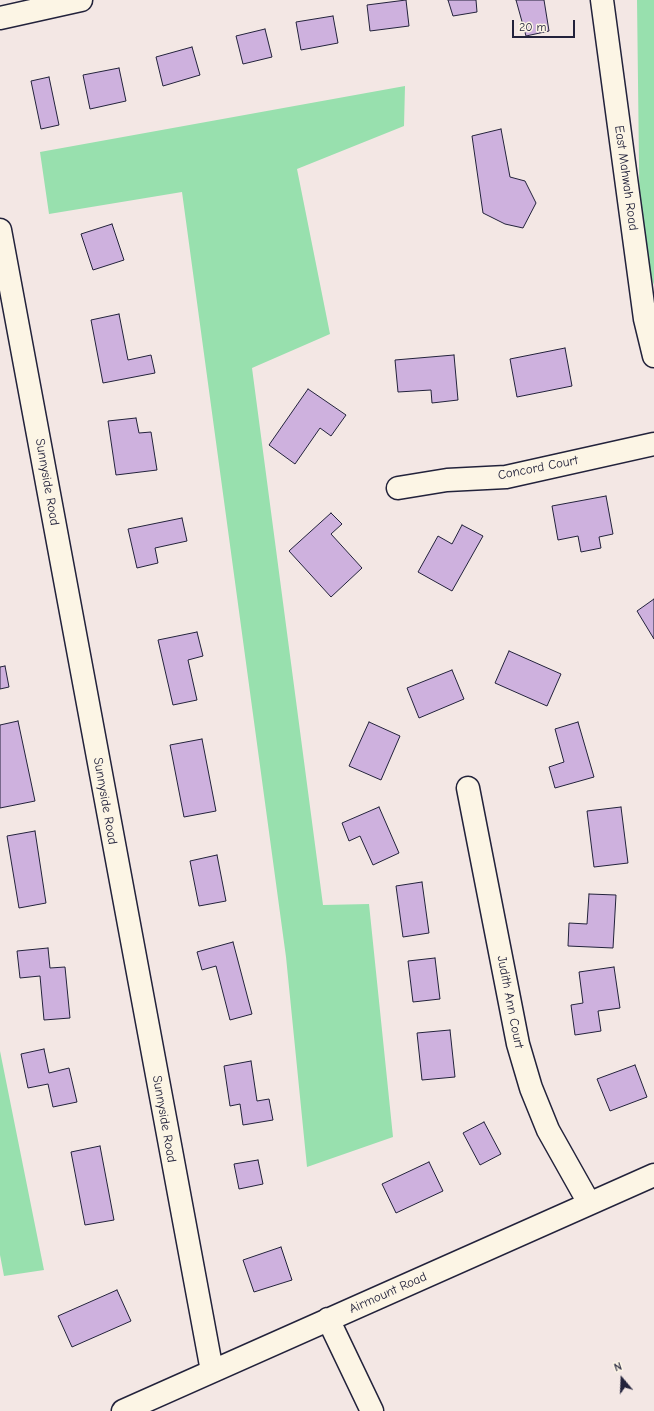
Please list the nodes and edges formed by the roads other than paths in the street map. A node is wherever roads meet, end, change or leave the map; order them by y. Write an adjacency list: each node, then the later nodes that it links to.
1 (81, 0): 3 (street)
2 (602, 0): 5 (street, East Mahwah Road)
3 (0, 18)
4 (0, 230): 12 (street, Sunnyside Road)
5 (654, 356)
6 (654, 444): 7 (street, Concord Court)
7 (398, 488)
8 (468, 788): 10 (street, Judith Ann Court)
9 (654, 1175): 10 (street, Airmount Road)
10 (590, 1203): 11 (street, Airmount Road)
11 (328, 1319): 12 (street, Airmount Road); 14 (street)
12 (212, 1372): 13 (street, Airmount Road)
13 (123, 1411)
14 (372, 1411)

